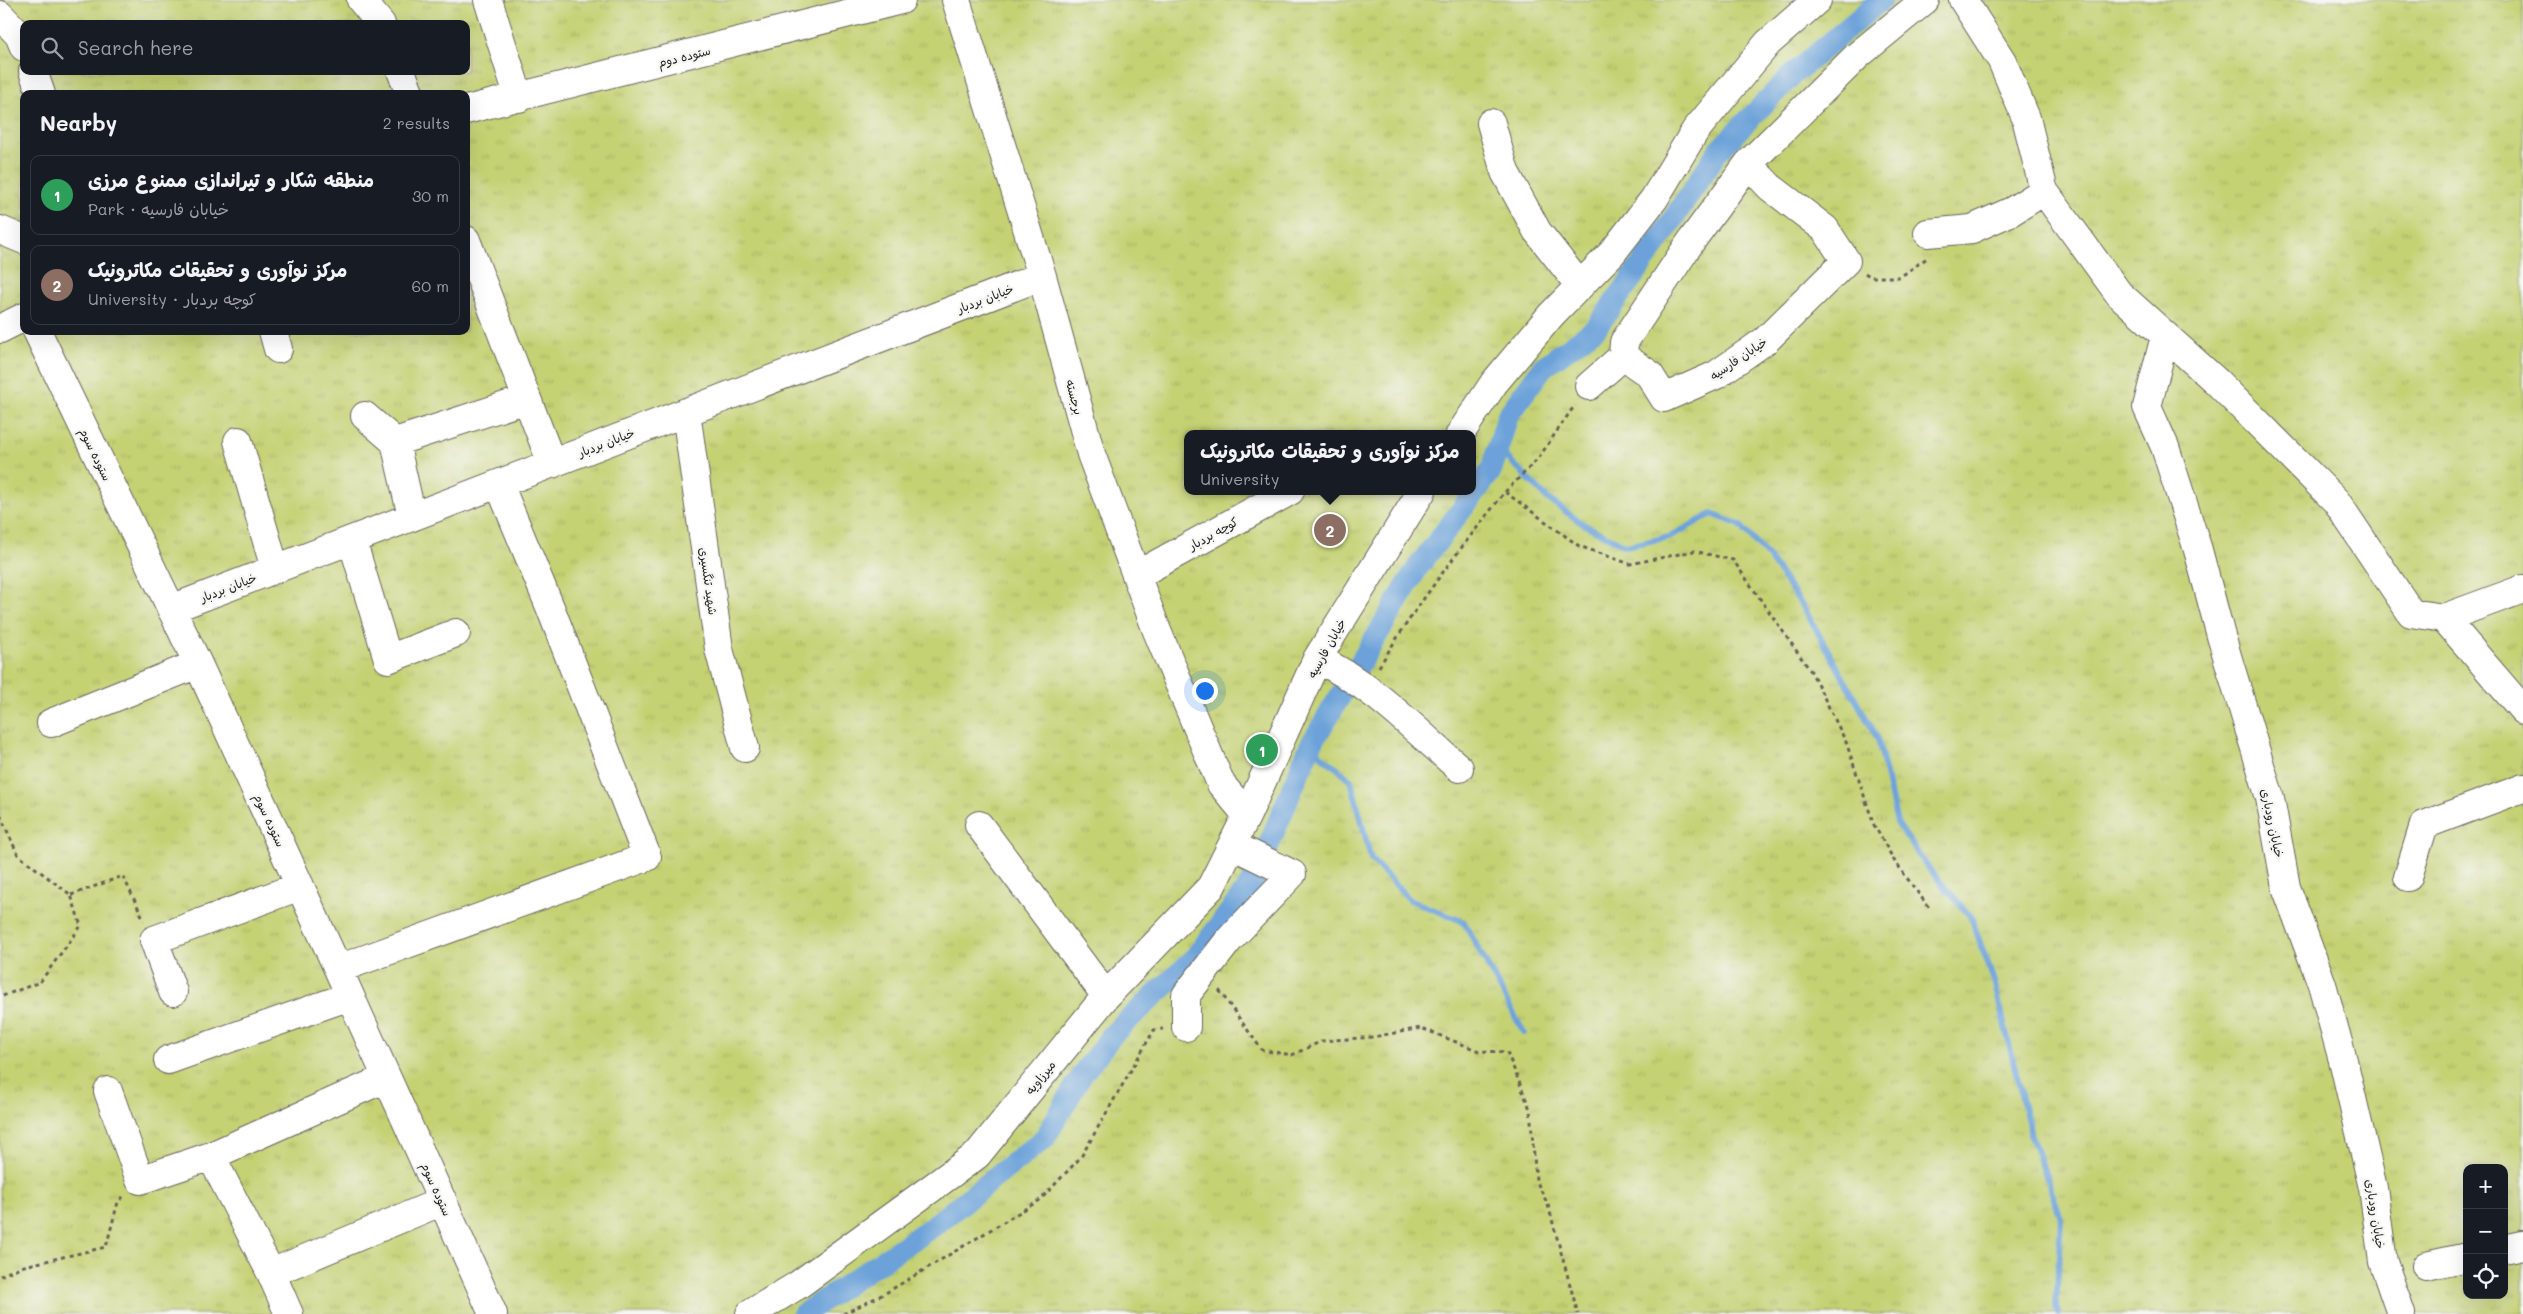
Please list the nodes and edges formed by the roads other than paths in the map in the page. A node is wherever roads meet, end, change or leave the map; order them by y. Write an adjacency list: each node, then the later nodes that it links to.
1 (361, 0): 9 (street)
2 (488, 0): 15 (street)
3 (901, 0): 15 (street, ستوده دوم)
4 (956, 0): 24 (street, برجسته)
5 (1817, 0): 25 (street)
6 (1925, 0): 18 (street)
7 (1964, 0): 19 (street)
8 (0, 15): 10 (street)
9 (378, 20)
10 (20, 37)
11 (34, 75): 13 (street)
12 (402, 75): 14 (street)
13 (39, 90)
14 (408, 90)
15 (519, 98): 16 (street, ستوده دوم)
16 (470, 109)
17 (1491, 123): 25 (street)
18 (1748, 164): 30 (street); 30 (street, خیابان فارسیه)
19 (2044, 191): 21 (street); 29 (street)
20 (0, 230): 22 (street)
21 (1941, 232)
22 (20, 238)
23 (470, 250): 32 (street)
24 (1042, 276): 33 (street, خیابان بردبار); 45 (street, برجسته)
25 (1580, 286): 35 (street)
26 (20, 319): 27 (street)
27 (0, 329)
28 (39, 335): 47 (street, ستوده سوم)
29 (2165, 336): 48 (street); 80 (street, خیابان رودباری)
30 (1623, 356): 31 (street)
31 (1589, 386)
32 (527, 399): 37 (street); 38 (street)
33 (686, 412): 38 (street, خیابان بردبار); 54 (street, شهید تنگسیری)
34 (365, 416): 37 (street)
35 (1463, 430)
36 (238, 441): 44 (street)
37 (395, 442): 42 (street)
38 (552, 464): 39 (street, خیابان بردبار)
39 (499, 484): 42 (street, خیابان بردبار); 62 (street)
40 (1283, 495): 45 (street, کوچه بردبار)
41 (1420, 495): 51 (street, خیابان فارسیه)
42 (412, 517): 43 (street, خیابان بردبار)
43 (352, 540): 44 (street, خیابان بردبار); 49 (street)
44 (275, 569): 47 (street, خیابان بردبار)
45 (1137, 575): 57 (street, برجسته)
46 (2523, 589): 48 (street)
47 (171, 609): 50 (street, ستوده سوم)
48 (2444, 618): 52 (street)
49 (456, 633)
50 (198, 664): 53 (street); 61 (street, ستوده سوم)
51 (1345, 674): 55 (street); 57 (street, خیابان فارسیه)
52 (2523, 710)
53 (51, 723)
54 (745, 748)
55 (1459, 768)
56 (2523, 788): 60 (street)
57 (1247, 815): 59 (street, میرزاویه)
58 (979, 824): 65 (street)
59 (1250, 854): 65 (street, میرزاویه); 66 (street)
60 (2408, 877)
61 (300, 886): 62 (street, ستوده سوم); 63 (street)
62 (338, 969): 64 (street, ستوده سوم)
63 (174, 992)
64 (350, 996): 67 (street); 68 (street, ستوده سوم)
65 (1106, 996): 79 (street, میرزاویه)
66 (1186, 1027)
67 (168, 1060)
68 (386, 1078): 70 (street); 71 (street, ستوده سوم)
69 (108, 1091): 70 (street)
70 (211, 1156): 76 (street)
71 (442, 1201): 76 (street); 78 (street, ستوده سوم)
72 (2523, 1245): 73 (street)
73 (2508, 1248)
74 (2463, 1258): 75 (street)
75 (2426, 1266)
76 (271, 1273): 77 (street)
77 (289, 1314)
78 (493, 1314)
79 (750, 1314)
80 (2401, 1314)

